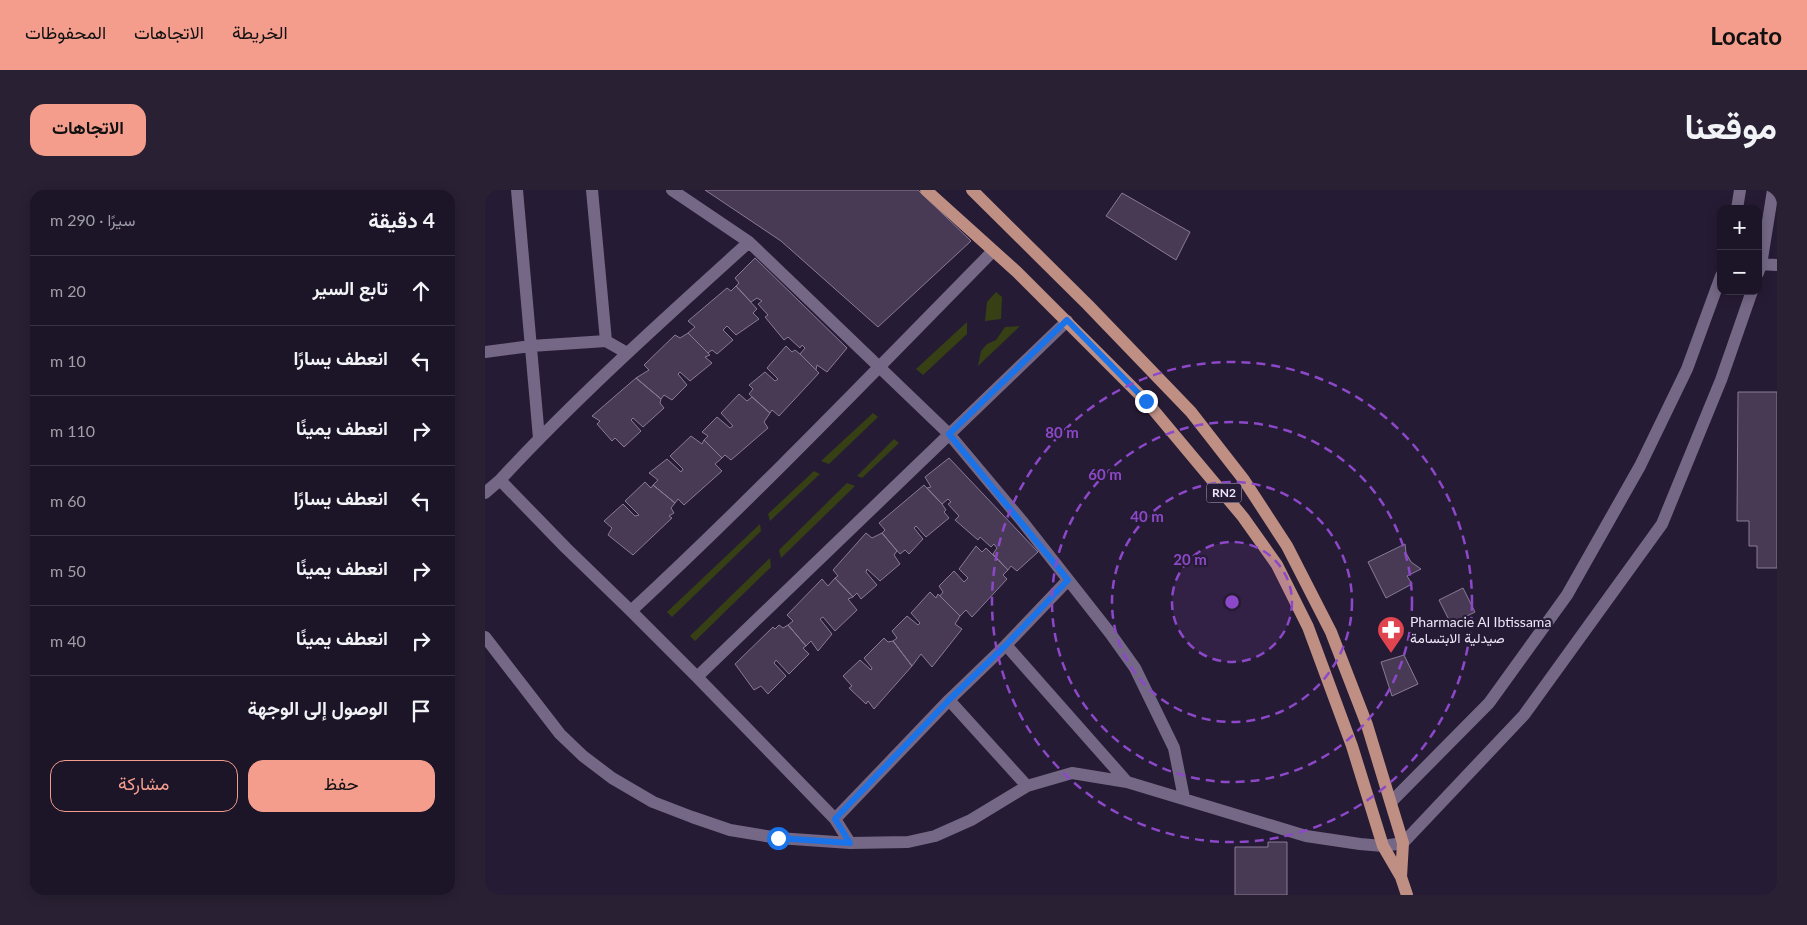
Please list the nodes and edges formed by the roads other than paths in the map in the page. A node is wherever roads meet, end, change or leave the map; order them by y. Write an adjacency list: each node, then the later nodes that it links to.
1 (517, 190): 19 (street)
2 (592, 190): 18 (street)
3 (673, 190): 10 (street)
4 (926, 190): 11 (main road, RN2)
5 (972, 190): 36 (main road, RN2)
6 (1740, 190): 8 (street)
7 (1773, 190): 9 (street)
8 (1738, 205)
9 (1767, 226): 12 (street)
10 (749, 242): 21 (street); 22 (street)
11 (993, 250): 17 (main road, RN2); 22 (street)
12 (1762, 252)
13 (1777, 265): 14 (street)
14 (1762, 267)
15 (1717, 287): 36 (street)
16 (1751, 295): 39 (street)
17 (1067, 320): 23 (street); 40 (main road, RN2)
18 (606, 342): 19 (street); 21 (street)
19 (531, 346): 20 (street); 24 (street)
20 (485, 352)
21 (627, 353): 24 (street)
22 (879, 367): 23 (street); 28 (street)
23 (949, 434): 27 (street); 31 (street)
24 (539, 438): 25 (street)
25 (501, 480): 26 (street); 28 (street)
26 (485, 493)
27 (1068, 580): 30 (street); 35 (street)
28 (631, 611): 31 (street)
29 (485, 637): 38 (street)
30 (1006, 645): 32 (street); 33 (street)
31 (697, 677): 37 (street)
32 (949, 700): 34 (street); 37 (street)
33 (1127, 782): 34 (street); 35 (street)
34 (1027, 786): 38 (street)
35 (1184, 798): 40 (street)
36 (1391, 802): 39 (main road, RN2)
37 (835, 819): 38 (street)
38 (850, 843)
39 (1403, 843): 40 (street); 41 (main road, RN2)
40 (1383, 846): 41 (main road, RN2)
41 (1401, 877): 42 (main road, RN2)
42 (1407, 895)

